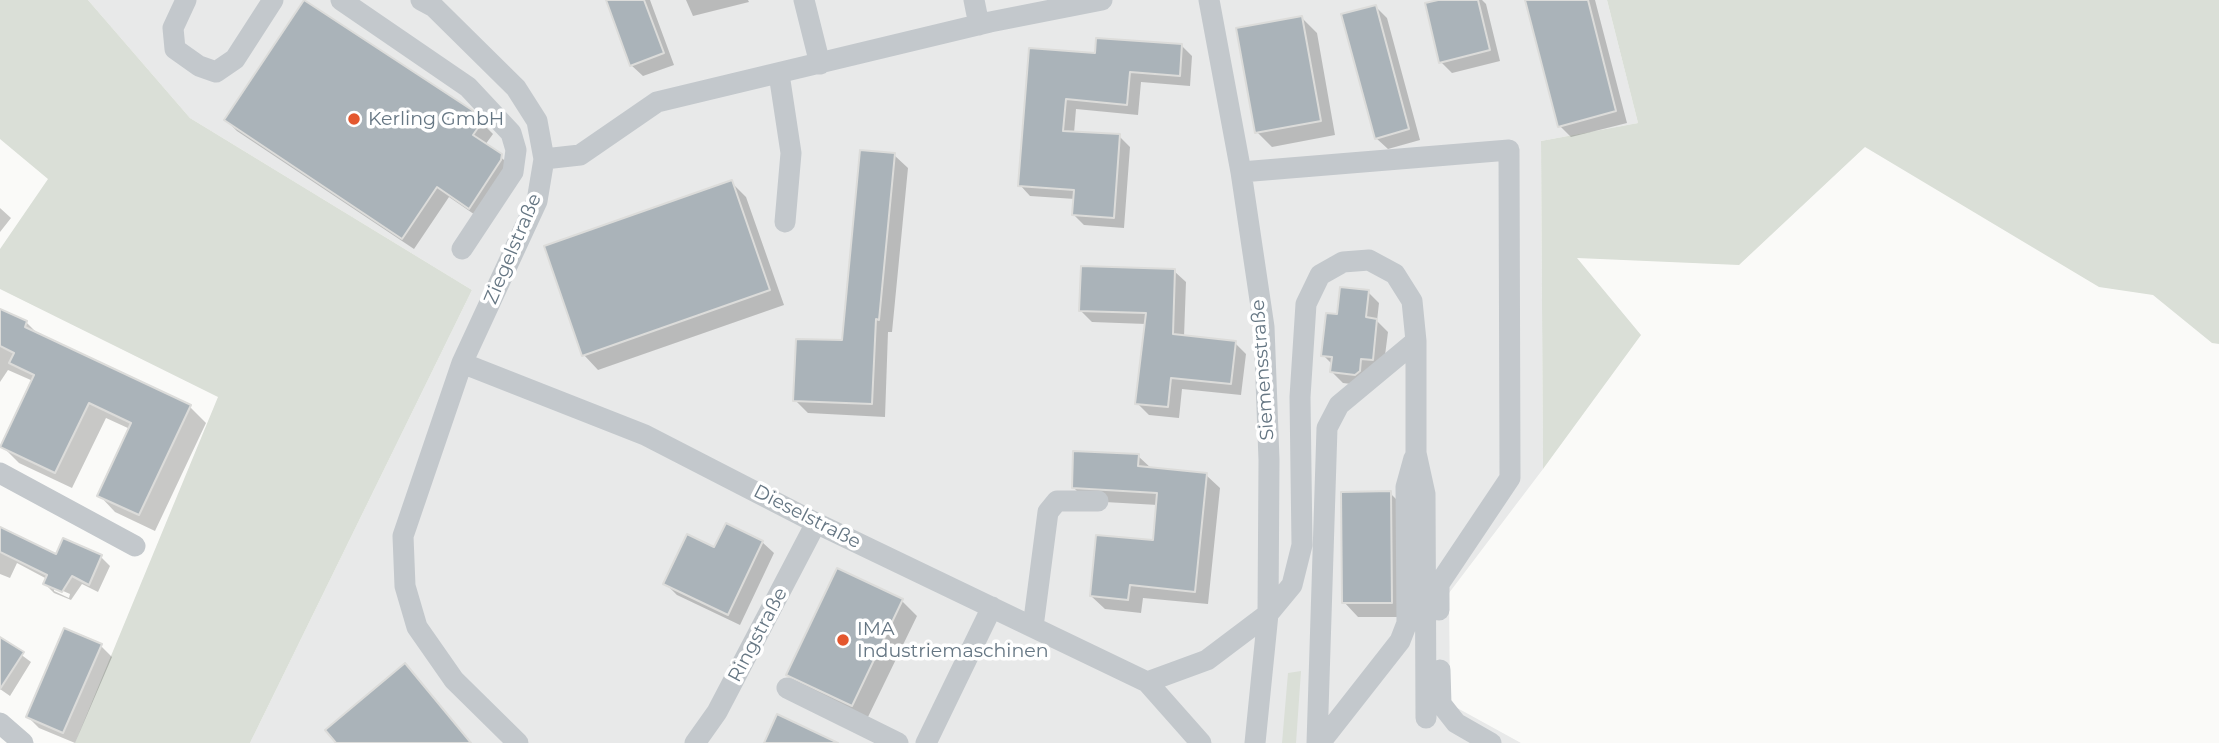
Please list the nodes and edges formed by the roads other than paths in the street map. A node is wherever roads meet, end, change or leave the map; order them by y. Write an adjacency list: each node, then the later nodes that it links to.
1 (186, 0): 7 (street)
2 (341, 0): 15 (street)
3 (804, 0): 10 (street)
4 (974, 0): 9 (street)
5 (1102, 0): 9 (street)
6 (1209, 0): 13 (street, Siemensstraße)
7 (270, 1)
8 (434, 2): 12 (street, Ziegelstraße)
9 (979, 25): 10 (street)
10 (820, 64): 11 (street)
11 (779, 74): 12 (street); 14 (street)
12 (544, 159): 17 (street, Ziegelstraße)
13 (1241, 172): 24 (street, Siemensstraße); 38 (street)
14 (785, 222)
15 (462, 249)
16 (1416, 341): 18 (street); 24 (street); 37 (street)
17 (462, 363): 21 (street, Dieselstraße); 31 (street, Ziegelstraße)
18 (1416, 453): 28 (street); 37 (street)
19 (0, 473): 22 (street)
20 (1098, 501): 25 (street)
21 (816, 523): 23 (street, Dieselstraße); 32 (street, Ringstraße)
22 (135, 546)
23 (992, 607): 25 (street, Dieselstraße); 34 (street)
24 (1268, 614): 26 (street); 36 (street, Siemensstraße)
25 (1033, 627): 26 (street, Dieselstraße)
26 (1147, 681): 35 (street, Dieselstraße)
27 (787, 688): 33 (street)
28 (1426, 718)
29 (0, 723): 30 (street)
30 (23, 743)
31 (518, 743)
32 (695, 743)
33 (898, 743)
34 (926, 743)
35 (1201, 743)
36 (1255, 743)
37 (1319, 743)
38 (1491, 743)

